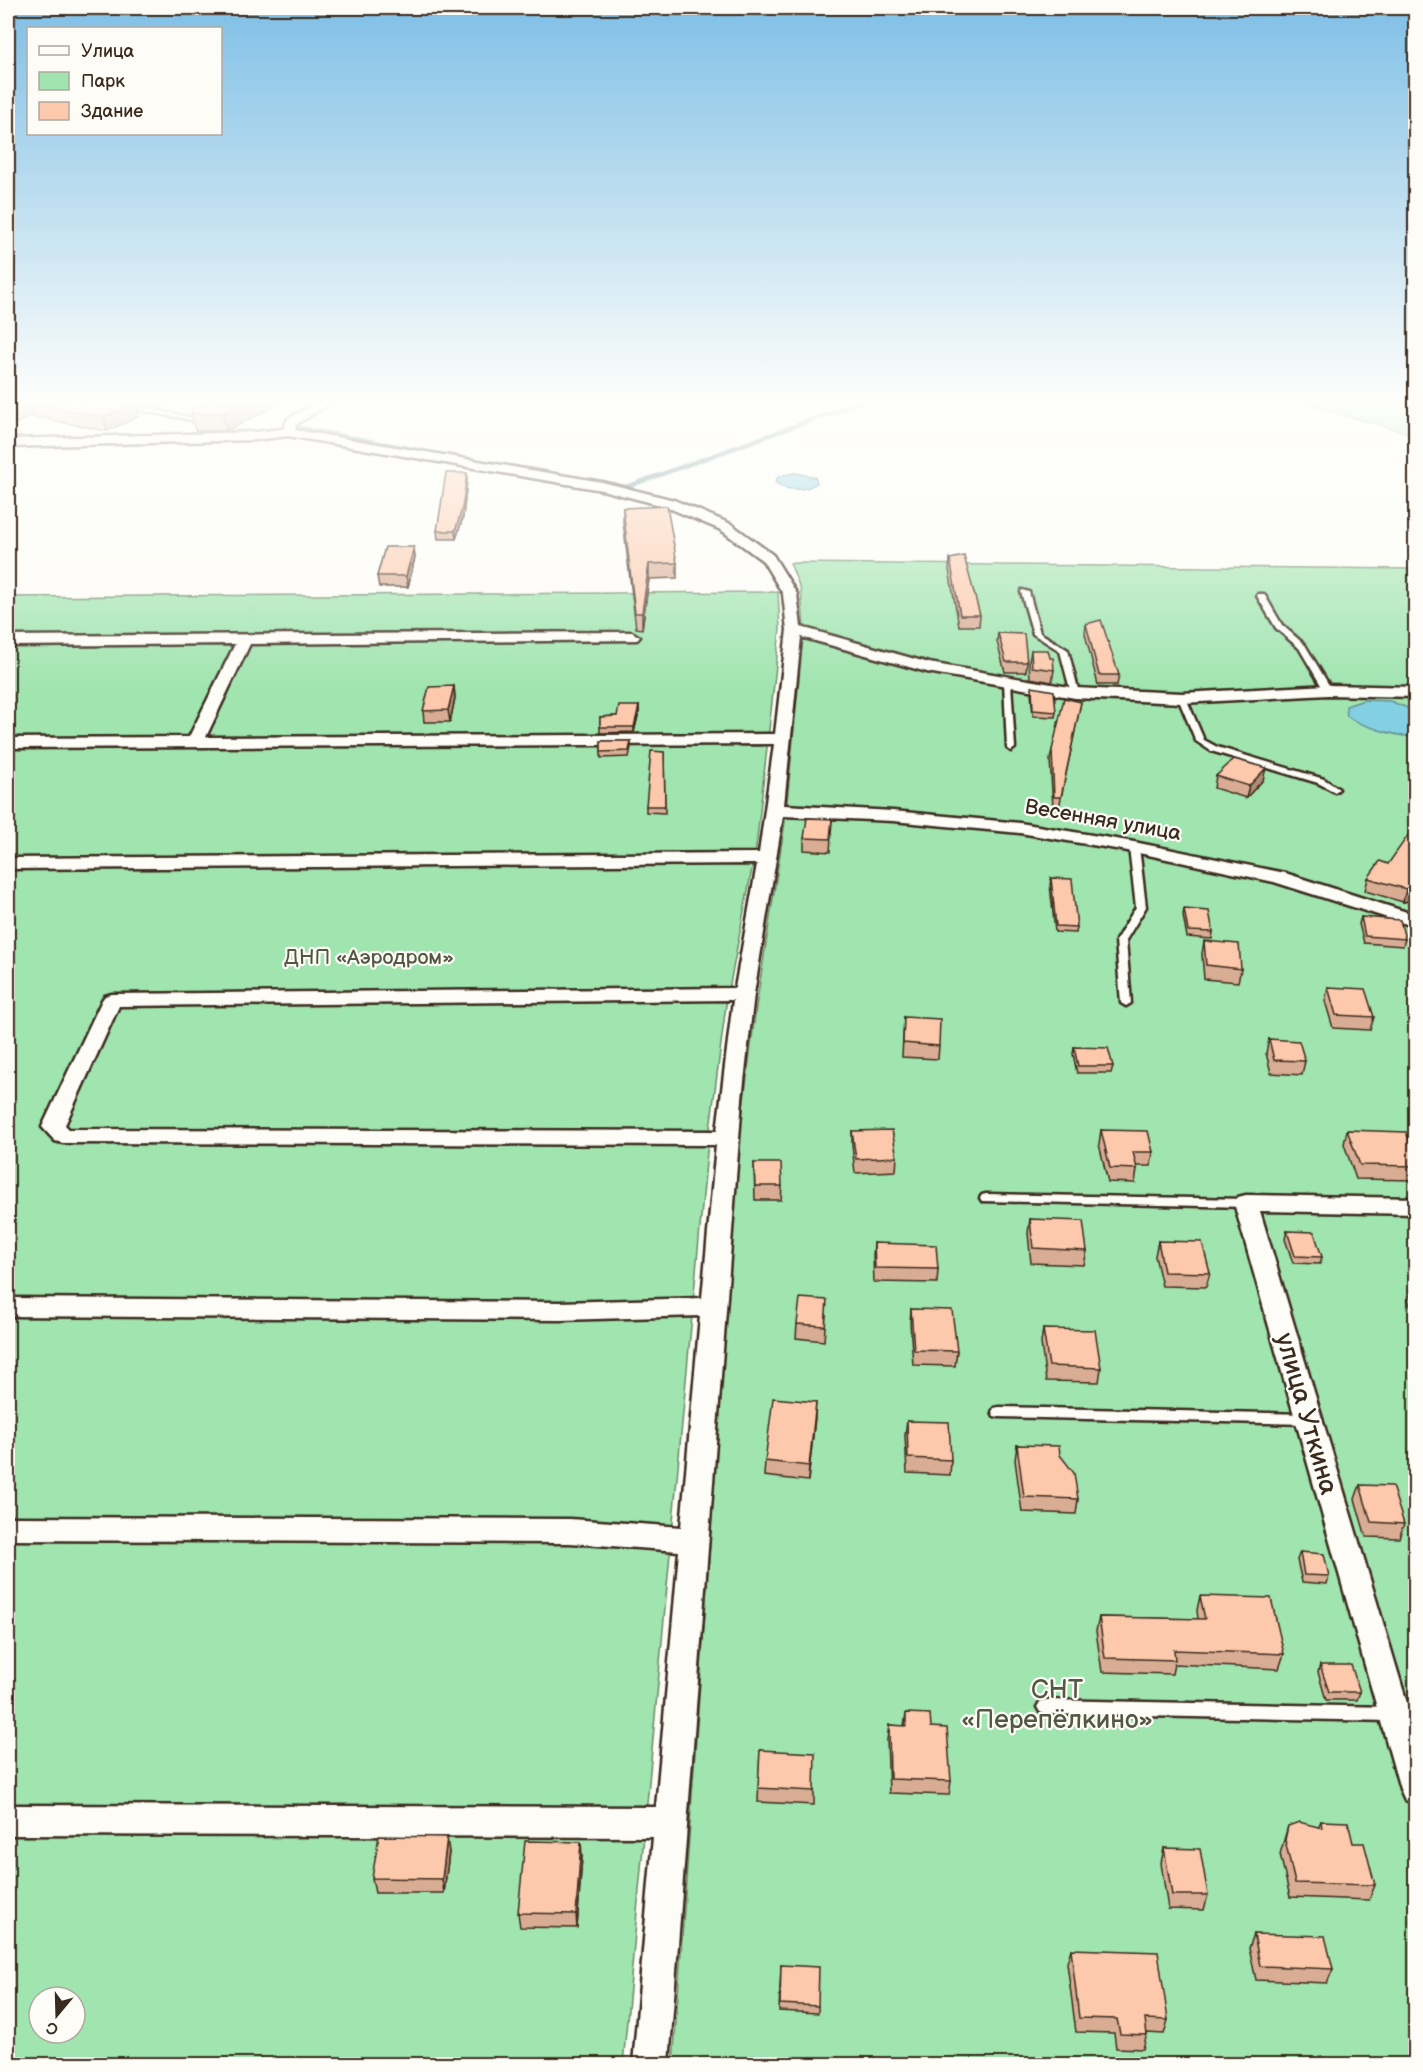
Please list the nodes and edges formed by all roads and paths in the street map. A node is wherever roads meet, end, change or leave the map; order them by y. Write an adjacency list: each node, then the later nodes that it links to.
1 (652, 499): 4 (street)
2 (1025, 592): 11 (lane)
3 (1261, 596): 9 (lane)
4 (794, 630): 8 (street); 13 (street)
5 (632, 637): 6 (street)
6 (245, 639): 7 (street); 14 (street)
7 (8, 641)
8 (1007, 683): 11 (street); 16 (lane)
9 (1328, 690): 10 (street); 12 (street)
10 (1416, 692)
11 (1075, 693): 12 (street)
12 (1182, 698): 17 (lane)
13 (783, 739): 14 (street); 18 (street)
14 (195, 742): 15 (street)
15 (8, 743)
16 (1011, 748)
17 (1335, 789)
18 (775, 810): 19 (street, Весенняя улица); 20 (street)
19 (1134, 847): 22 (street, Весенняя улица); 24 (lane)
20 (767, 858): 21 (street); 23 (street)
21 (8, 864)
22 (1416, 921)
23 (744, 994): 25 (street); 25 (street)
24 (1126, 1003)
25 (728, 1138): 30 (street)
26 (986, 1198): 27 (lane)
27 (1245, 1203): 28 (street); 32 (street, улица Уткина)
28 (1416, 1206)
29 (8, 1306): 30 (street)
30 (714, 1307): 34 (street)
31 (999, 1412): 32 (lane)
32 (1307, 1419): 36 (street, улица Уткина)
33 (8, 1529): 34 (street)
34 (695, 1540): 39 (street)
35 (1045, 1707): 36 (lane)
36 (1394, 1714): 37 (street, улица Уткина)
37 (1416, 1789)
38 (8, 1820): 39 (street)
39 (669, 1822): 40 (street)
40 (651, 2064)

